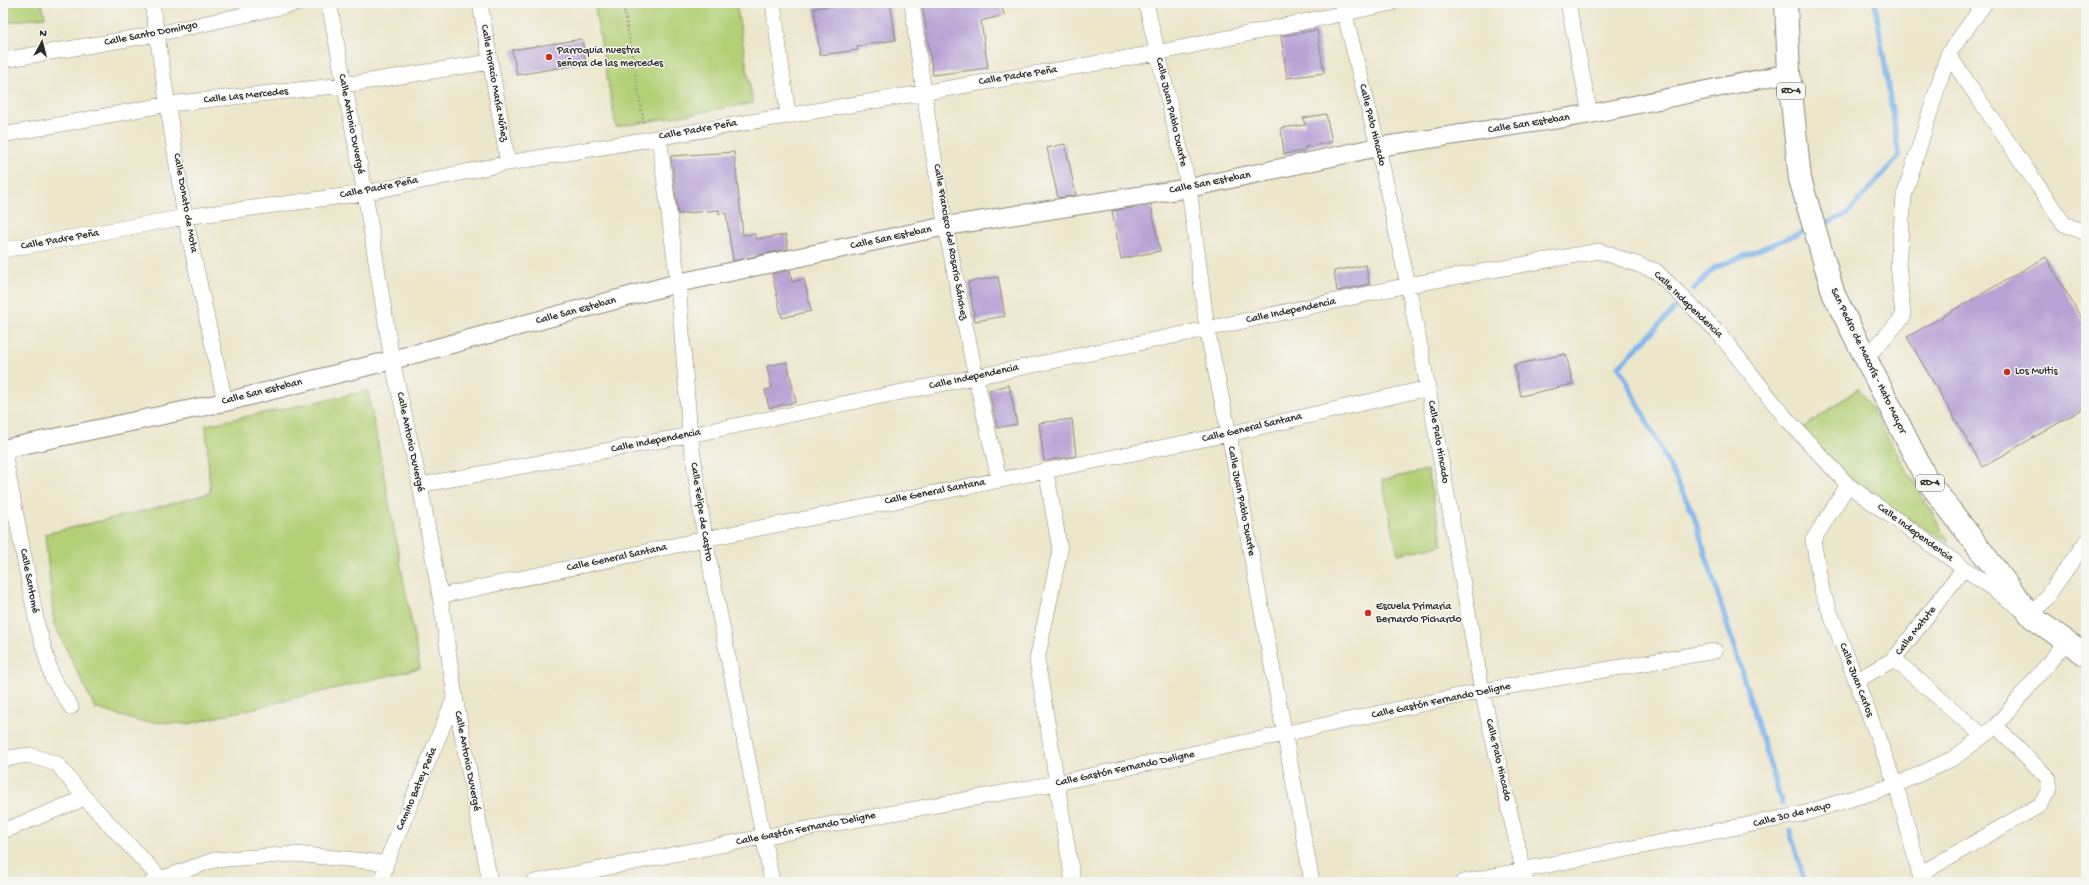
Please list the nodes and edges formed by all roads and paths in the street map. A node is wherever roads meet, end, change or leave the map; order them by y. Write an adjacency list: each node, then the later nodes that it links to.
1 (152, 3): 14 (street, Calle Donato de Mota)
2 (298, 3): 14 (street, Calle Santo Domingo)
3 (329, 3): 20 (street, Calle Antonio Duvergé)
4 (480, 3): 18 (street, Calle Horacio María Núñez)
5 (623, 3): 26 (path)
6 (773, 3): 24 (street)
7 (912, 3): 21 (street, Calle Francisco del Rosario Sánchez)
8 (1146, 3): 15 (street, Calle Juan Pablo Duarte)
9 (1392, 3): 13 (street, Calle Padre Peña)
10 (1568, 3): 23 (street)
11 (1786, 3): 19 (main road, San Pedro de Macorís - Hato Mayor / RD-4)
12 (1985, 3): 16 (street)
13 (1343, 8): 15 (street, Calle Padre Peña); 27 (street, Calle Palo Hincado)
14 (157, 34): 17 (street, Calle Santo Domingo); 22 (street, Calle Donato de Mota)
15 (1157, 54): 21 (street, Calle Padre Peña); 29 (street, Calle Juan Pablo Duarte)
16 (1948, 54): 33 (street); 38 (street)
17 (3, 60)
18 (490, 62): 20 (street, Calle Las Mercedes); 28 (street, Calle Horacio María Núñez)
19 (1789, 73): 23 (street, Calle San Esteban); 38 (main road, San Pedro de Macorís - Hato Mayor / RD-4)
20 (344, 86): 22 (street, Calle Las Mercedes); 30 (street, Calle Antonio Duvergé)
21 (923, 92): 24 (street, Calle Padre Peña); 32 (street, Calle Francisco del Rosario Sánchez)
22 (169, 104): 25 (street, Calle Las Mercedes); 31 (street, Calle Donato de Mota)
23 (1590, 114): 27 (street, Calle San Esteban)
24 (788, 115): 26 (street, Calle Padre Peña)
25 (3, 135)
26 (653, 138): 28 (street, Calle Padre Peña); 35 (street, Calle Felipe de Castro)
27 (1378, 147): 29 (street, Calle San Esteban); 36 (street, Calle Palo Hincado)
28 (508, 162): 30 (street, Calle Padre Peña)
29 (1190, 188): 32 (street, Calle San Esteban); 37 (street, Calle Juan Pablo Duarte)
30 (365, 193): 31 (street, Calle Padre Peña); 39 (street, Calle Antonio Duvergé)
31 (185, 217): 34 (street, Calle Padre Peña); 42 (street, Calle Donato de Mota)
32 (946, 226): 35 (street, Calle San Esteban); 40 (street, Calle Francisco del Rosario Sánchez)
33 (2086, 232)
34 (3, 250)
35 (678, 283): 39 (street, Calle San Esteban); 43 (street, Calle Felipe de Castro)
36 (1408, 285): 37 (street, Calle Independencia); 41 (street, Calle Palo Hincado); 48 (street, Calle Independencia)
37 (1207, 329): 40 (street, Calle Independencia); 44 (street, Calle Juan Pablo Duarte)
38 (1866, 358): 54 (main road, San Pedro de Macorís - Hato Mayor / RD-4)
39 (392, 360): 42 (street, Calle San Esteban); 49 (street, Calle Antonio Duvergé)
40 (975, 377): 43 (street, Calle Independencia); 47 (street, Calle Francisco del Rosario Sánchez)
41 (1428, 388): 44 (street, Calle General Santana); 60 (street, Calle Palo Hincado)
42 (225, 402): 45 (street, Calle San Esteban)
43 (690, 434): 49 (street, Calle Independencia); 50 (street, Calle Felipe de Castro)
44 (1228, 434): 46 (street, Calle General Santana); 64 (street, Calle Juan Pablo Duarte)
45 (3, 449): 62 (street, Calle Santomé)
46 (1046, 470): 47 (street, Calle General Santana); 67 (street)
47 (999, 479): 50 (street, Calle General Santana)
48 (1848, 485): 52 (street, Calle Independencia); 59 (street, Calle Juan Carlos)
49 (420, 486): 53 (street, Calle Antonio Duvergé)
50 (704, 538): 53 (street, Calle General Santana); 71 (street, Calle Felipe de Castro)
51 (2086, 542): 54 (street)
52 (1964, 568): 54 (street, Calle Independencia); 58 (street, Calle Matute)
53 (440, 596): 61 (street, Calle Antonio Duvergé)
54 (2032, 617): 55 (main road, San Pedro de Macorís - Hato Mayor / RD-4)
55 (2067, 641): 57 (main road, San Pedro de Macorís - Hato Mayor / RD-4); 63 (street, Calle 30 de Mayo)
56 (1715, 652): 60 (street, Calle Gastón Fernando Deligne)
57 (2086, 655)
58 (1894, 659): 59 (street, Calle Matute); 65 (street)
59 (1856, 681): 68 (street, Calle Juan Carlos)
60 (1482, 691): 64 (street, Calle Gastón Fernando Deligne); 73 (street, Calle Palo Hincado)
61 (455, 697): 72 (street, Camino Batey Peña); 77 (street, Calle Antonio Duvergé)
62 (71, 707)
63 (1996, 726): 65 (street, Calle 30 de Mayo); 74 (street)
64 (1285, 735): 67 (street, Calle Gastón Fernando Deligne); 81 (street, Calle Juan Pablo Duarte)
65 (1983, 736): 68 (street, Calle 30 de Mayo)
66 (3, 759): 69 (street)
67 (1057, 783): 71 (street, Calle Gastón Fernando Deligne); 80 (street)
68 (1896, 785): 73 (street, Calle 30 de Mayo); 74 (street, Calle Juan Carlos)
69 (85, 798): 70 (street); 75 (street)
70 (3, 830)
71 (762, 836): 78 (street, Calle Gastón Fernando Deligne); 79 (street, Calle Felipe de Castro)
72 (386, 863): 75 (street); 76 (street, Camino Batey Peña)
73 (1525, 876): 82 (street, Calle 30 de Mayo)
74 (1921, 878)
75 (156, 880)
76 (382, 882)
77 (490, 882)
78 (534, 882)
79 (772, 882)
80 (1073, 882)
81 (1312, 882)
82 (1463, 882)

